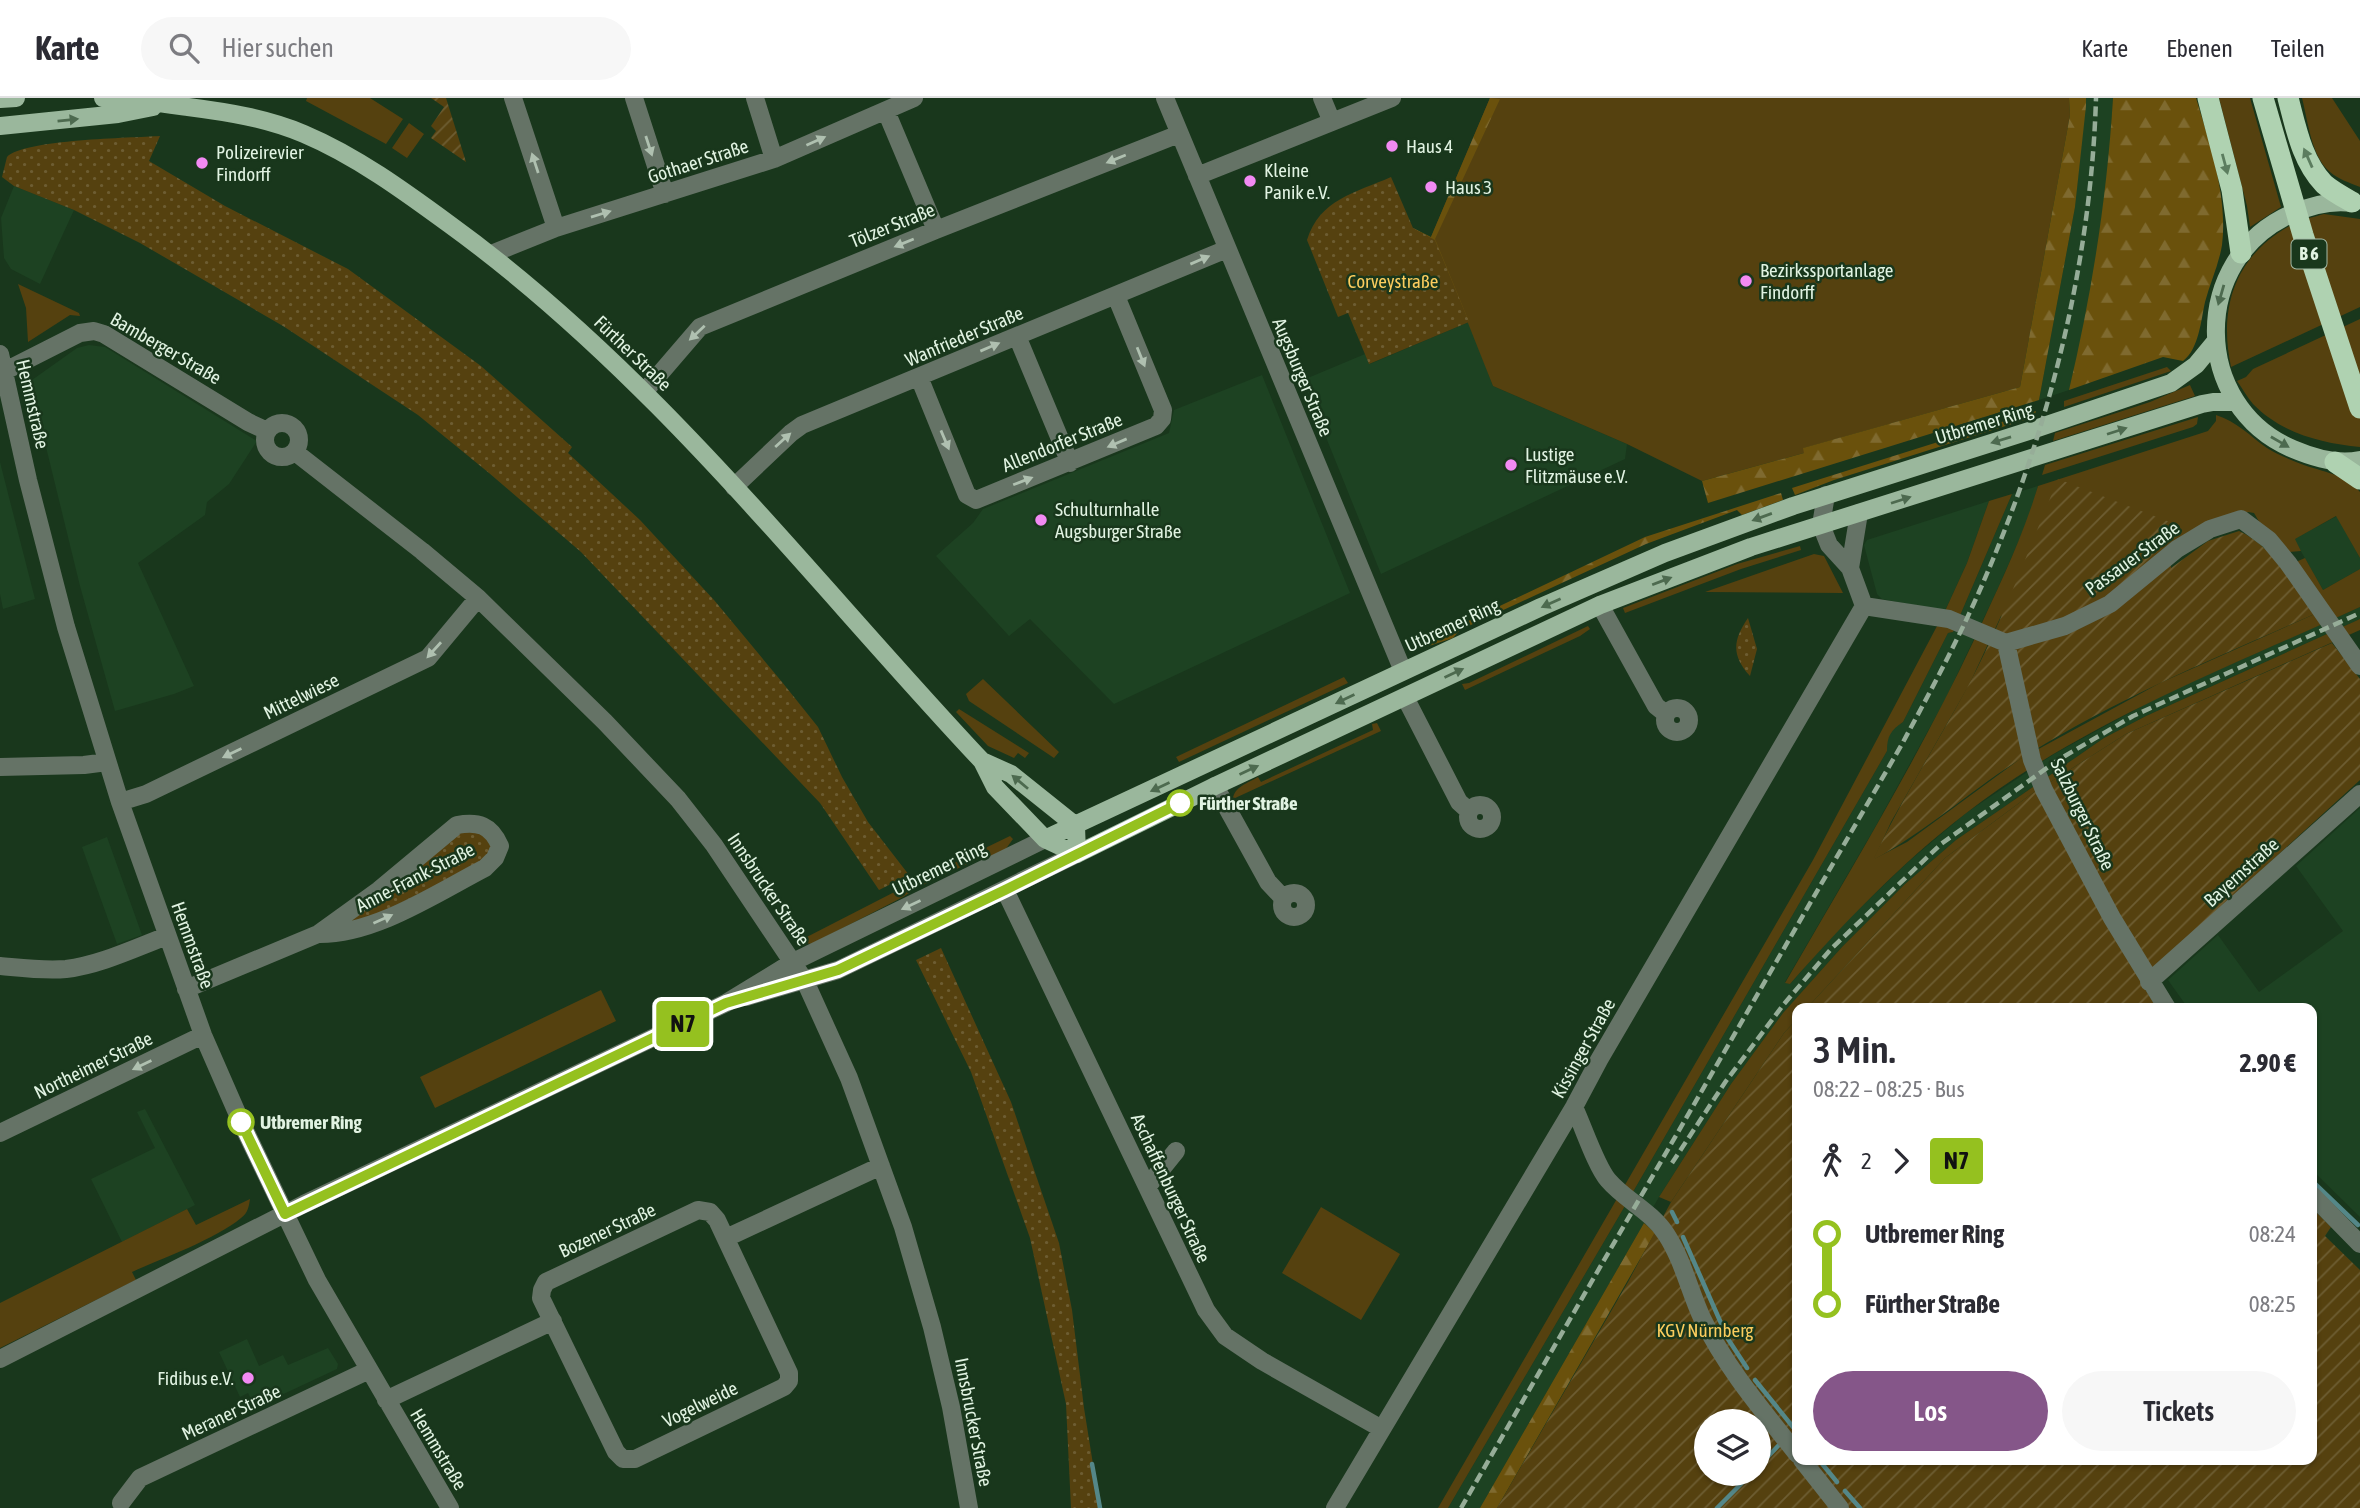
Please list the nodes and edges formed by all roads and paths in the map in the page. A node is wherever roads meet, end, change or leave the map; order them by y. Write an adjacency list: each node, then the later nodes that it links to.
1 (16, 98): 13 (main road)
2 (103, 98): 14 (main road, Fürther Straße)
3 (513, 98): 23 (street, one-way to 3)
4 (634, 98): 21 (street, one-way to 21)
5 (755, 98): 19 (street)
6 (914, 98): 15 (street, Gothaer Straße)
7 (1165, 98): 18 (street, Augsburger Straße)
8 (1322, 98): 16 (street)
9 (1392, 98): 16 (street)
10 (2208, 98): 26 (highway, one-way to 26)
11 (2263, 98): 35 (highway, B 6, bridge)
12 (2288, 98): 22 (highway, one-way to 12)
13 (0, 99)
14 (166, 104): 17 (main road, Fürther Straße, one-way to 14); 27 (main road, Fürther Straße)
15 (886, 111): 19 (street, Gothaer Straße, one-way to 15); 24 (street)
16 (1332, 122): 20 (street)
17 (0, 126)
18 (1179, 134): 20 (street, Augsburger Straße); 24 (street, Tölzer Straße, one-way to 24)
19 (774, 159): 21 (street, Gothaer Straße)
20 (1197, 176): 25 (street, Augsburger Straße)
21 (665, 194): 23 (street, Gothaer Straße, one-way to 21)
22 (2356, 203): 26 (main road)
23 (556, 228): 27 (street, Gothaer Straße)
24 (936, 230): 33 (street, Tölzer Straße, one-way to 33)
25 (1227, 249): 28 (street, Wanfrieder Straße, one-way to 25); 52 (street, Augsburger Straße)
26 (2241, 253): 30 (main road, one-way to 30)
27 (491, 254): 33 (main road, Fürther Straße)
28 (1116, 296): 29 (street, Wanfrieder Straße); 40 (street, Allendorfer Straße, one-way to 40)
29 (1017, 336): 32 (street, Wanfrieder Straße, one-way to 29); 40 (street)
30 (2215, 342): 34 (main road); 43 (main road, Utbremer Ring, one-way to 43)
31 (3, 376): 36 (street, Bamberger Straße); 56 (street, Hemmstraße)
32 (919, 377): 40 (street, Allendorfer Straße, one-way to 40); 42 (street, Wanfrieder Straße, one-way to 32)
33 (645, 391): 42 (main road, Fürther Straße)
34 (2236, 402): 39 (main road, one-way to 39); 44 (main road, Utbremer Ring, one-way to 34)
35 (2360, 408)
36 (267, 431): 37 (street); 37 (street, Bamberger Straße)
37 (295, 452): 47 (street, Innsbrucker Straße)
38 (2360, 460): 39 (main road)
39 (2335, 462): 41 (highway)
40 (1070, 463)
41 (2360, 479)
42 (733, 487): 55 (main road, Fürther Straße)
43 (1826, 495): 45 (street); 52 (main road, Utbremer Ring, one-way to 52)
44 (1859, 513): 45 (main road, Utbremer Ring); 46 (street)
45 (1821, 525): 46 (street); 48 (main road, Utbremer Ring, one-way to 45)
46 (1850, 568): 49 (street)
47 (478, 598): 60 (street, Mittelwiese, one-way to 60); 69 (street, Innsbrucker Straße)
48 (1600, 605): 53 (main road, Utbremer Ring, one-way to 48); 54 (street)
49 (1864, 606): 50 (street); 77 (street, Kissinger Straße)
50 (2007, 643): 51 (street, Passauer Straße); 72 (street, Salzburger Straße)
51 (2360, 666)
52 (1403, 671): 62 (main road, Utbremer Ring, one-way to 62)
53 (1405, 697): 58 (main road, Utbremer Ring, one-way to 53); 61 (street)
54 (1666, 714)
55 (982, 761): 62 (main road, Fürther Straße, one-way to 55); 63 (main road, Fürther Straße)
56 (107, 762): 57 (street); 60 (street, Hemmstraße)
57 (0, 767)
58 (1215, 786): 64 (main road, Utbremer Ring); 66 (street)
59 (2360, 793): 72 (street, Bayernstraße)
60 (120, 802): 68 (street, Hemmstraße)
61 (1469, 811)
62 (1076, 826): 63 (main road, Utbremer Ring); 64 (main road)
63 (1045, 839): 64 (main road, Fürther Straße); 69 (street, Utbremer Ring, one-way to 69)
64 (1077, 854): 65 (street, Utbremer Ring)
65 (1005, 890): 71 (street, Utbremer Ring); 81 (street, Aschaffenburger Straße)
66 (1283, 898)
67 (318, 934): 67 (street, Anne-Frank-Straße, one-way to 67); 73 (street, Anne-Frank-Straße)
68 (167, 936): 70 (street); 73 (street, Hemmstraße)
69 (793, 962): 71 (street, Innsbrucker Straße); 74 (street, Utbremer Ring)
70 (0, 966)
71 (805, 981): 74 (street, Utbremer Ring); 80 (street, Innsbrucker Straße)
72 (2149, 982): 75 (street, Salzburger Straße)
73 (186, 989): 76 (street, Hemmstraße)
74 (726, 1003): 83 (street, Utbremer Ring)
75 (2164, 1003)
76 (203, 1035): 78 (street, Northeimer Straße, one-way to 78); 83 (street, Hemmstraße)
77 (1574, 1107): 90 (street, Kissinger Straße); 91 (street)
78 (0, 1133)
79 (1176, 1151): 81 (street)
80 (881, 1166): 84 (street); 94 (street, Innsbrucker Straße)
81 (1147, 1187): 90 (street, Aschaffenburger Straße)
82 (2317, 1200): 85 (street)
83 (285, 1214): 87 (street, Utbremer Ring); 88 (street, Hemmstraße)
84 (726, 1238): 86 (street, Bozener Straße); 86 (street, Vogelweide)
85 (2360, 1244)
86 (553, 1321): 89 (street)
87 (0, 1359)
88 (369, 1370): 89 (street, Hemmstraße); 93 (street, Meraner Straße)
89 (386, 1400): 95 (street, Hemmstraße)
90 (1381, 1429): 96 (street, Kissinger Straße)
91 (1792, 1448)
92 (1806, 1465): 97 (street)
93 (121, 1503)
94 (965, 1506)
95 (450, 1508)
96 (1335, 1508)
97 (1840, 1508)

